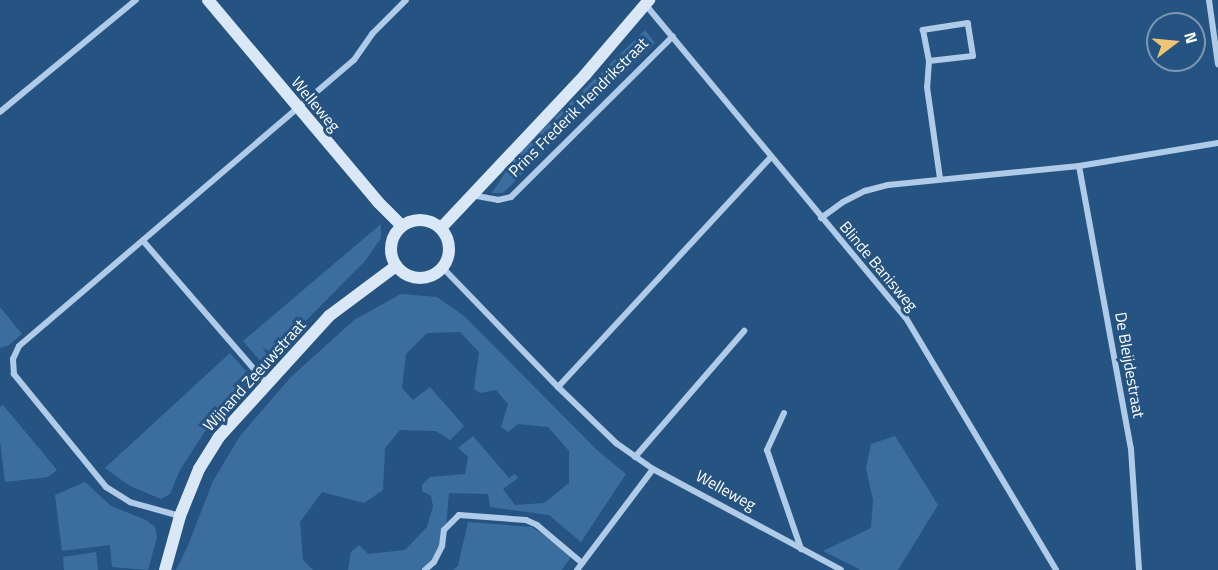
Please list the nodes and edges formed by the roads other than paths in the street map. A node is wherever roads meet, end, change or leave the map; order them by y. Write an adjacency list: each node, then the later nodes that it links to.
1 (136, 0): 10 (street)
2 (208, 0): 9 (main road, Welleweg)
3 (406, 0): 9 (street)
4 (1209, 0): 8 (street)
5 (645, 1): 6 (street, Blinde Banisweg); 15 (main road, Prins Frederik Hendrikstraat)
6 (673, 36): 12 (street, Blinde Banisweg); 15 (street, Prins Frederik Hendrikstraat)
7 (929, 61): 7 (street); 14 (street)
8 (1218, 64)
9 (299, 110): 17 (main road, Welleweg); 19 (street)
10 (0, 112)
11 (1218, 143): 13 (street)
12 (771, 157): 16 (street, Blinde Banisweg); 24 (street)
13 (1079, 166): 14 (street); 36 (street, De Bleijdestraat)
14 (940, 178): 16 (street)
15 (470, 195): 18 (main road, Prins Frederik Hendrikstraat)
16 (821, 218): 35 (street, Blinde Banisweg)
17 (402, 226): 18 (main road); 20 (main road)
18 (441, 228): 21 (main road)
19 (144, 242): 23 (street); 28 (street)
20 (396, 266): 21 (main road); 23 (main road, Wijnand Zeeuwstraat)
21 (443, 268): 24 (street, Welleweg)
22 (744, 330): 26 (street)
23 (267, 384): 28 (main road, Wijnand Zeeuwstraat)
24 (558, 387): 26 (street, Welleweg)
25 (784, 413): 29 (street, Welleweg)
26 (635, 457): 27 (street, Welleweg)
27 (653, 469): 29 (street, Welleweg); 30 (street)
28 (180, 516): 31 (main road, Wijnand Zeeuwstraat)
29 (801, 550): 34 (street, Welleweg)
30 (582, 563): 32 (street); 33 (street)
31 (165, 570)
32 (425, 570)
33 (577, 570)
34 (841, 570)
35 (1056, 570)
36 (1138, 570)

